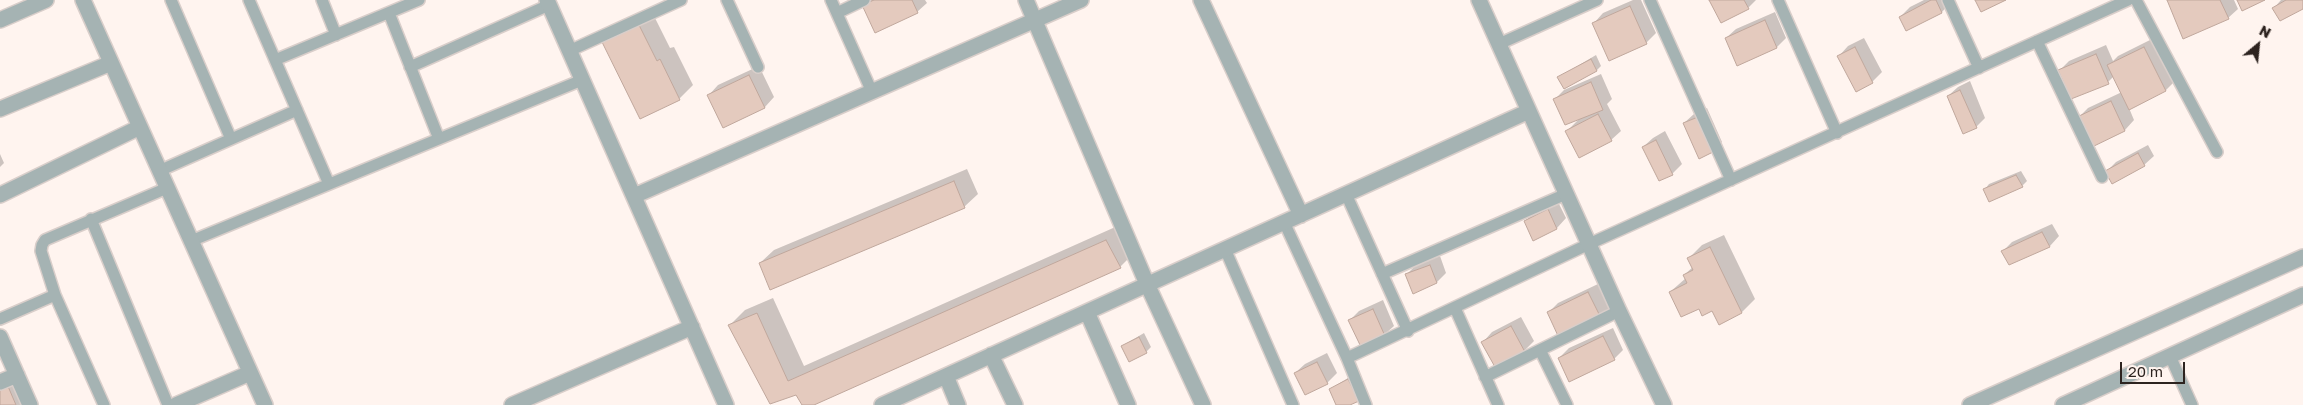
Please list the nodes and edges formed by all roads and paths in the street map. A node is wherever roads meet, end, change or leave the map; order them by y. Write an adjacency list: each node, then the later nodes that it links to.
1 (46, 0): 24 (street)
2 (83, 0): 31 (street)
3 (171, 0): 42 (lane)
4 (249, 0): 30 (lane)
5 (322, 0): 26 (lane)
6 (419, 0): 23 (lane)
7 (681, 0): 29 (lane)
8 (727, 0): 32 (lane)
9 (831, 0): 22 (lane)
10 (864, 0): 22 (lane)
11 (1026, 0): 25 (street)
12 (1081, 0): 25 (street)
13 (1201, 0): 54 (street)
14 (1479, 0): 28 (street)
15 (1597, 0): 28 (lane)
16 (1650, 0): 47 (lane)
17 (1778, 0): 41 (lane)
18 (1948, 0): 34 (lane)
19 (2128, 0): 27 (lane)
20 (2136, 0): 44 (lane)
21 (548, 2): 29 (street); 33 (lane)
22 (837, 12): 36 (lane)
23 (389, 13): 26 (lane); 33 (lane)
24 (0, 20)
25 (1035, 20): 36 (street); 62 (street)
26 (336, 35): 30 (lane)
27 (2037, 41): 34 (lane); 46 (lane)
28 (1499, 44): 39 (street)
29 (569, 51): 35 (street)
30 (275, 60): 38 (lane)
31 (111, 62): 37 (street); 40 (street)
32 (758, 67)
33 (410, 68): 43 (lane)
34 (1979, 68): 41 (lane)
35 (582, 80): 43 (lane); 53 (street)
36 (872, 92): 53 (street)
37 (0, 109)
38 (297, 110): 42 (lane); 48 (lane)
39 (1529, 111): 50 (street); 51 (street)
40 (140, 127): 45 (street); 52 (street)
41 (1837, 133): 47 (lane)
42 (230, 139): 45 (lane)
43 (439, 139): 48 (lane)
44 (2217, 152)
45 (160, 171): 49 (street)
46 (2102, 177)
47 (1731, 180): 58 (lane)
48 (329, 184): 57 (lane)
49 (167, 188): 55 (lane); 57 (street)
50 (1346, 194): 54 (street); 61 (lane)
51 (1566, 194): 58 (street); 61 (lane)
52 (0, 195)
53 (634, 196): 69 (street)
54 (1301, 214): 56 (street)
55 (91, 220): 63 (lane); 85 (lane)
56 (1284, 222): 59 (street); 75 (lane)
57 (191, 241): 76 (street)
58 (1589, 244): 65 (lane); 66 (street)
59 (1225, 249): 62 (street); 95 (lane)
60 (2303, 257): 100 (street)
61 (1382, 274): 70 (lane)
62 (1147, 284): 67 (street); 94 (street)
63 (55, 295): 68 (lane); 84 (lane)
64 (2303, 295): 74 (street)
65 (1455, 308): 70 (lane); 79 (lane)
66 (1619, 311): 72 (lane); 99 (street)
67 (1087, 312): 73 (street); 93 (street)
68 (0, 319)
69 (692, 327): 81 (street); 89 (street)
70 (1408, 331): 75 (lane)
71 (0, 337): 77 (street)
72 (1540, 350): 79 (lane); 98 (lane)
73 (991, 355): 78 (street); 92 (street)
74 (2170, 356): 101 (street); 102 (lane)
75 (1347, 358): 96 (lane)
76 (250, 373): 86 (street); 87 (street)
77 (16, 375): 80 (street); 83 (street)
78 (946, 376): 82 (street); 91 (street)
79 (1486, 377): 97 (lane)
80 (0, 382)
81 (541, 399): 88 (street)
82 (899, 401): 90 (street)
83 (30, 405)
84 (104, 405)
85 (168, 405)
86 (176, 405)
87 (265, 405)
88 (512, 405)
89 (726, 405)
90 (882, 405)
91 (958, 405)
92 (1015, 405)
93 (1128, 405)
94 (1203, 405)
95 (1293, 405)
96 (1366, 405)
97 (1498, 405)
98 (1567, 405)
99 (1664, 405)
100 (1970, 405)
101 (2062, 405)
102 (2192, 405)

